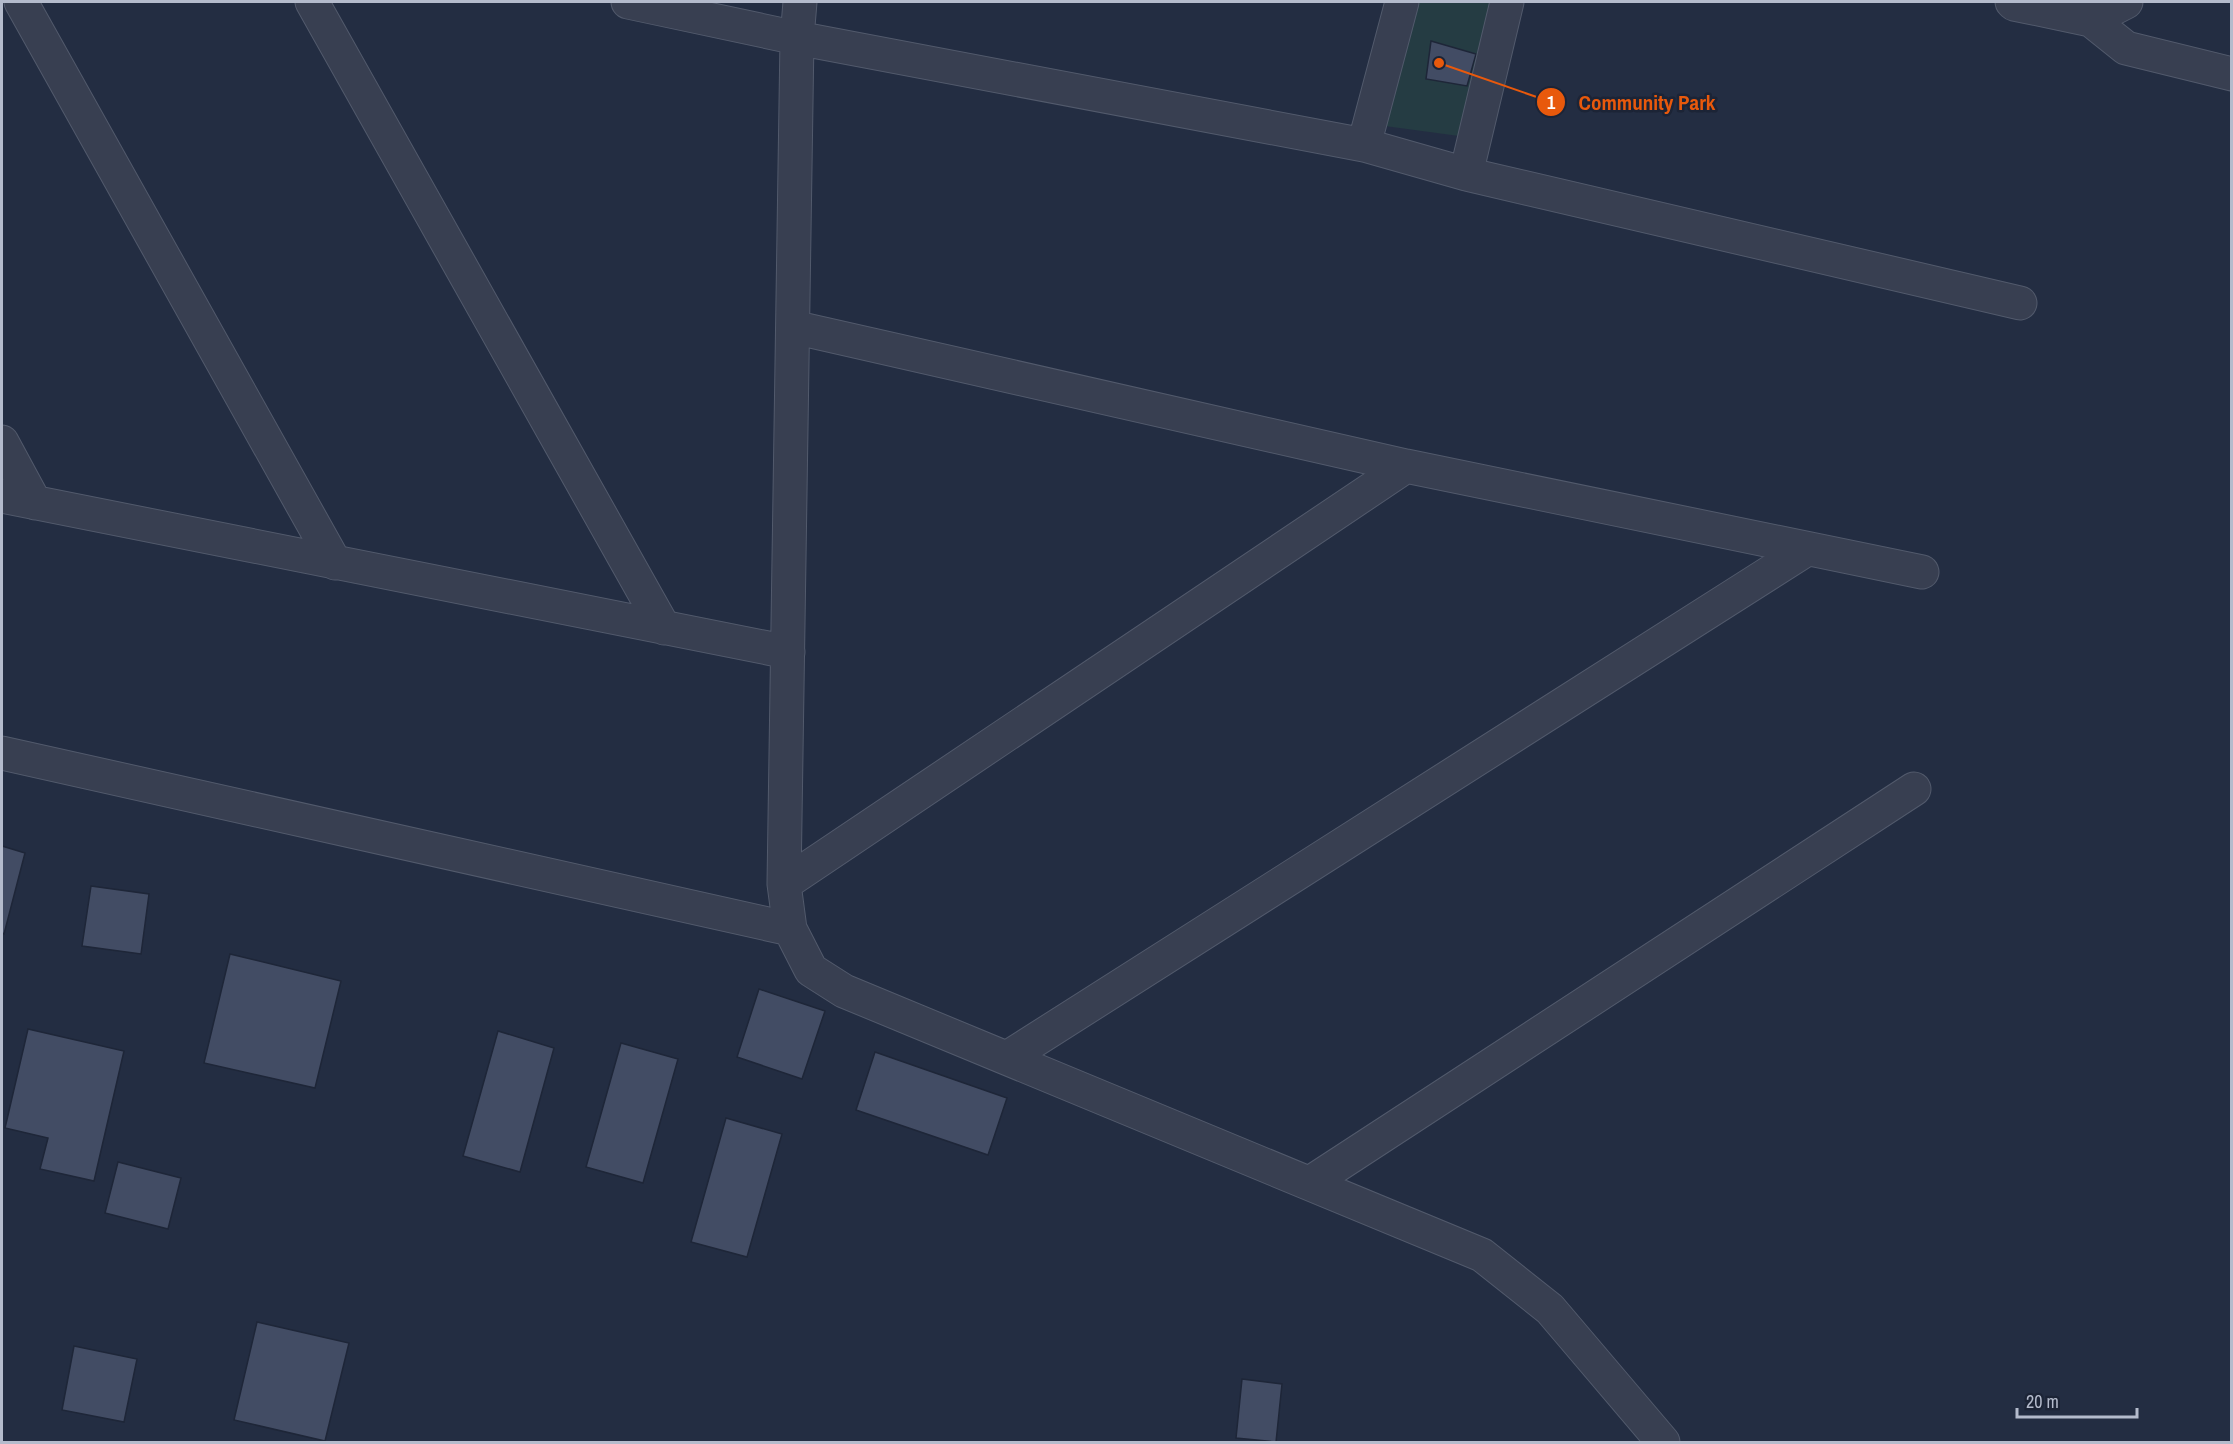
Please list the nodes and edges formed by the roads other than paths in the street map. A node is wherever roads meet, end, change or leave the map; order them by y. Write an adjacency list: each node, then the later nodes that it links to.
1 (21, 2): 21 (street)
2 (312, 2): 23 (street)
3 (628, 2): 10 (street)
4 (800, 2): 10 (street)
5 (1402, 2): 12 (street)
6 (1507, 2): 13 (street)
7 (2012, 2): 9 (street)
8 (2126, 2): 9 (street)
9 (2091, 20): 11 (street)
10 (797, 38): 12 (street); 15 (street)
11 (2232, 75)
12 (1364, 145): 13 (street)
13 (1466, 174): 14 (street)
14 (2020, 303)
15 (793, 327): 17 (street); 24 (street)
16 (2, 442): 19 (street)
17 (1406, 466): 20 (street); 27 (street)
18 (2, 496): 19 (street)
19 (35, 503): 21 (street)
20 (1807, 549): 22 (street); 29 (street)
21 (335, 563): 23 (street)
22 (1922, 572)
23 (664, 628): 24 (street)
24 (788, 652): 27 (street)
25 (2, 753): 28 (street)
26 (1914, 789): 30 (street)
27 (784, 884): 28 (street)
28 (790, 929): 29 (street)
29 (1007, 1058): 30 (street)
30 (1310, 1184): 31 (street)
31 (1663, 1443)

